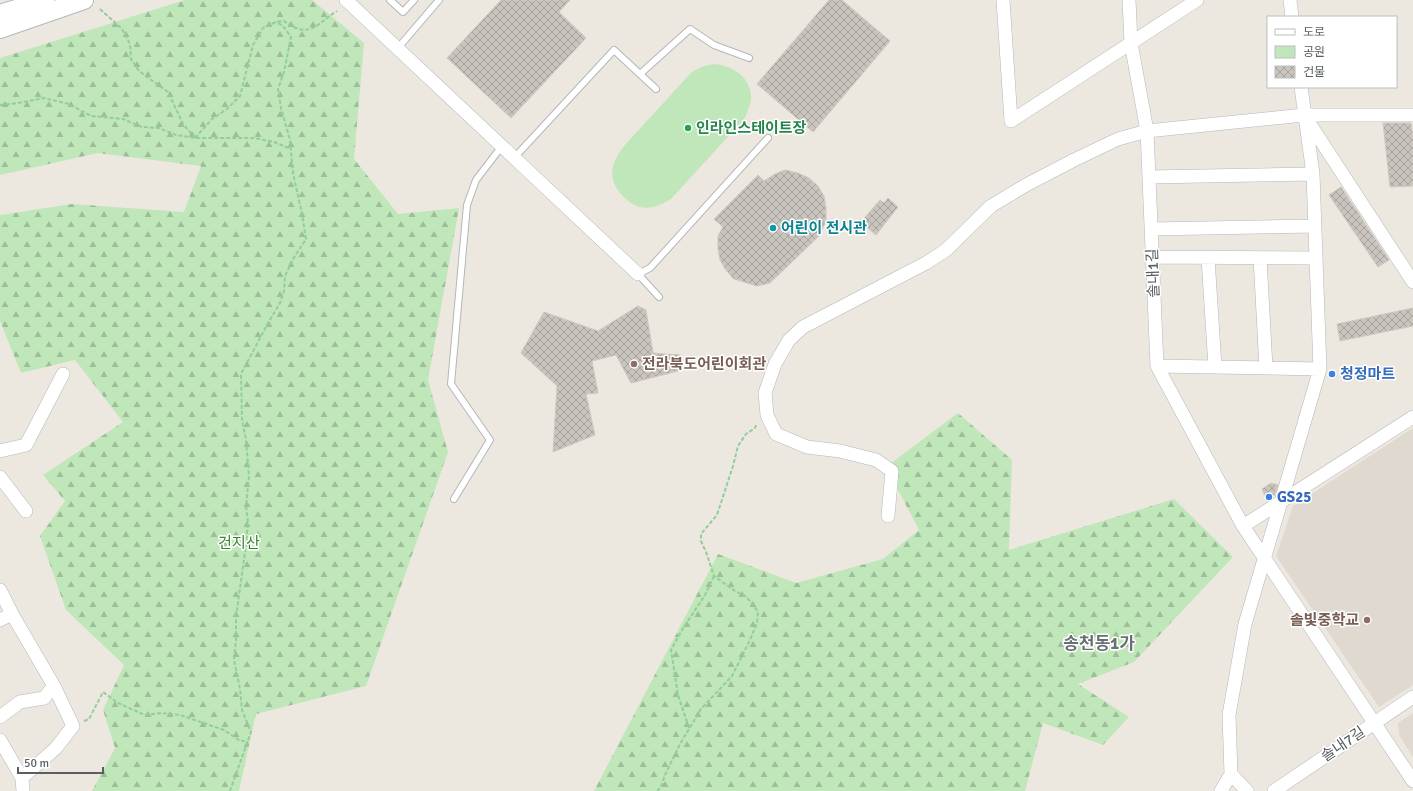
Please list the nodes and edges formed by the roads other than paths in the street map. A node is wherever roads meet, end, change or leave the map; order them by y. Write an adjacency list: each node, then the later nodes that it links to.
1 (45, 0): 11 (street)
2 (84, 0): 13 (street)
3 (346, 0): 15 (street)
4 (390, 0): 5 (lane)
5 (414, 0)
6 (440, 0): 15 (lane)
7 (1003, 0): 14 (street)
8 (1129, 0): 14 (street, 솔내1길)
9 (1196, 0): 14 (street)
10 (1290, 0): 12 (street)
11 (0, 14)
12 (1292, 16)
13 (0, 29)
14 (1130, 43): 22 (street, 솔내1길)
15 (398, 48): 24 (street)
16 (749, 58): 17 (lane)
17 (640, 74): 19 (lane); 25 (lane)
18 (1301, 88): 20 (street)
19 (656, 89)
20 (1304, 115): 21 (street); 22 (street); 26 (street); 35 (street)
21 (1413, 115)
22 (1147, 131): 27 (street, 솔내1길); 48 (street)
23 (768, 138): 34 (lane)
24 (502, 146): 25 (street); 45 (lane)
25 (514, 158): 34 (street)
26 (1313, 174): 27 (street); 28 (street)
27 (1149, 177): 29 (street, 솔내1길)
28 (1315, 226): 29 (street); 33 (street)
29 (1151, 229): 30 (street, 솔내1길)
30 (1152, 257): 31 (street); 37 (street, 솔내1길)
31 (1208, 258): 32 (street); 38 (street)
32 (1260, 258): 33 (street); 39 (street)
33 (1315, 258): 40 (street)
34 (638, 274): 36 (lane)
35 (1413, 282)
36 (659, 297)
37 (1157, 366): 38 (street); 49 (street, 솔내1길)
38 (1215, 367): 39 (street)
39 (1266, 368): 40 (street)
40 (1320, 369): 46 (street)
41 (63, 374): 43 (street)
42 (1413, 417): 46 (street)
43 (0, 451)
44 (0, 477): 47 (street)
45 (454, 499)
46 (1282, 501): 49 (street); 50 (street)
47 (26, 511)
48 (888, 516)
49 (1243, 526): 50 (street, 솔내1길)
50 (1264, 559): 57 (street, 솔내1길); 59 (street)
51 (0, 590): 52 (street)
52 (12, 614): 53 (street); 54 (street)
53 (0, 620)
54 (54, 686): 56 (street); 60 (street)
55 (1413, 697): 57 (street, 솔내7길)
56 (0, 717)
57 (1374, 724): 61 (street, 솔내1길); 65 (street, 솔내7길)
58 (0, 740): 60 (street)
59 (1230, 774): 63 (street); 64 (street)
60 (22, 778): 62 (street)
61 (1413, 781)
62 (23, 791)
63 (1222, 791)
64 (1247, 791)
65 (1274, 791)

